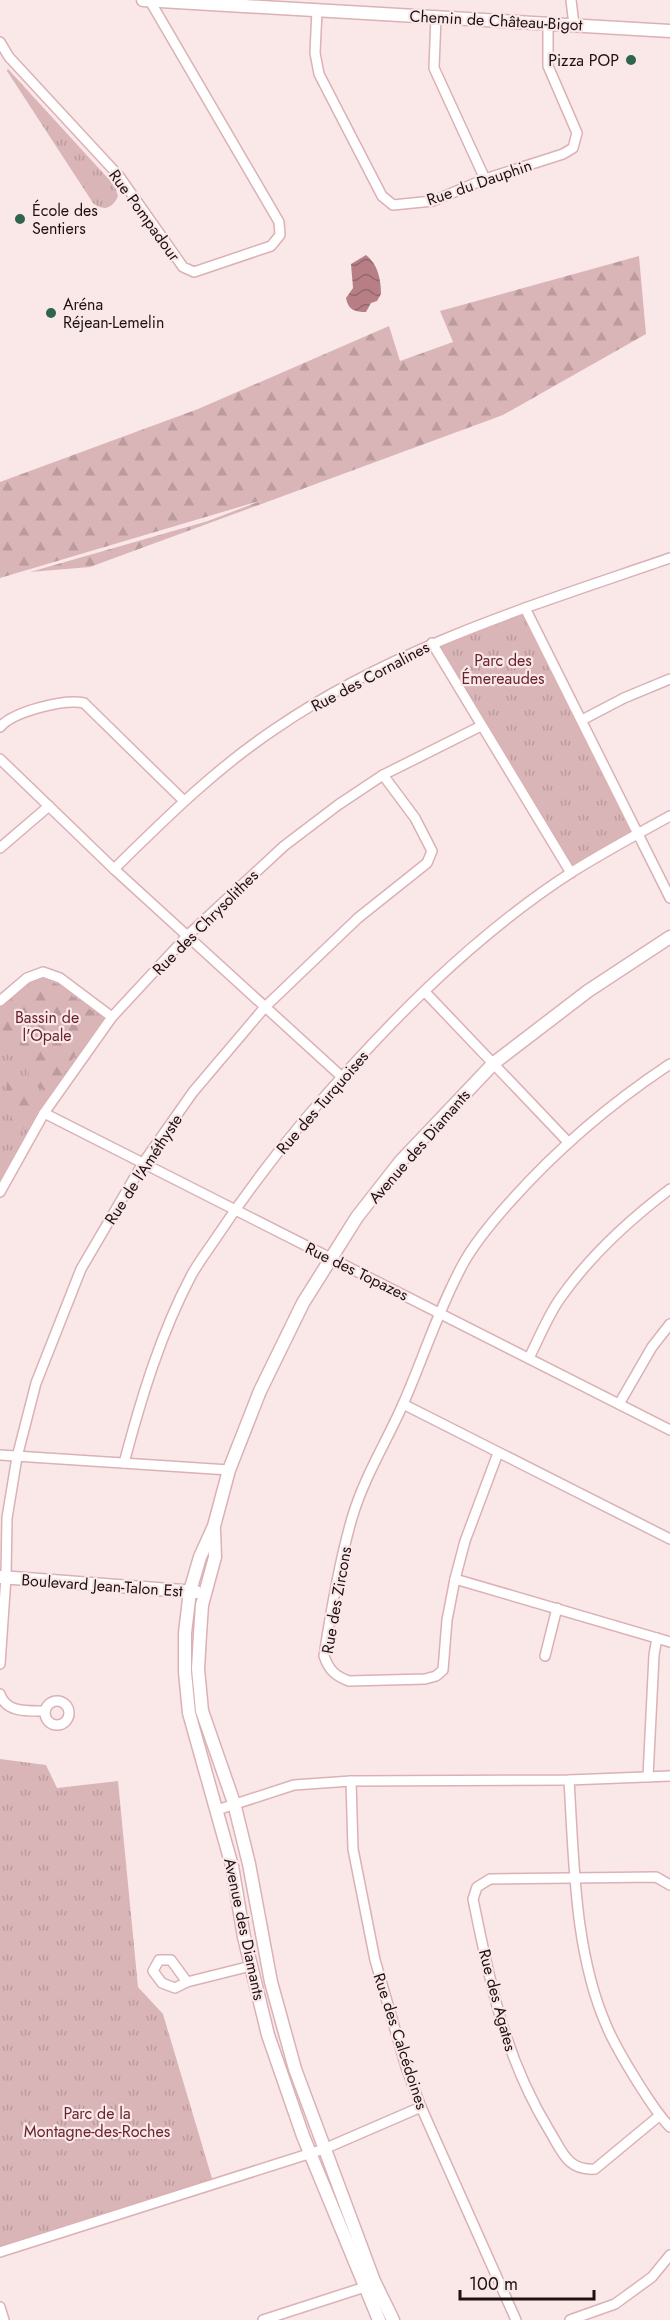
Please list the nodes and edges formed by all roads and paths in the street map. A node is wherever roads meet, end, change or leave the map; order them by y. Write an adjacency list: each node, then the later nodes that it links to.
1 (142, 0): 2 (street, Chemin de Château-Bigot)
2 (150, 0): 4 (street, Chemin de Château-Bigot); 9 (street, Rue Pompadour)
3 (571, 0): 7 (street)
4 (317, 10): 5 (street, Chemin de Château-Bigot); 10 (street, Rue du Dauphin)
5 (436, 17): 6 (street, Chemin de Château-Bigot); 10 (street)
6 (548, 23): 7 (street, Chemin de Château-Bigot); 10 (street, Rue du Dauphin)
7 (574, 26): 8 (street, Chemin de Château-Bigot)
8 (670, 31)
9 (0, 42)
10 (486, 179)
11 (670, 558): 12 (street, Rue des Cornalines)
12 (525, 608): 13 (street, Rue des Cornalines); 15 (street)
13 (432, 643): 16 (street); 20 (street, Rue des Cornalines)
14 (670, 679): 15 (street)
15 (582, 720): 23 (street)
16 (481, 726): 19 (street, Rue des Chrysolithes); 26 (street)
17 (0, 727): 20 (street)
18 (0, 759): 21 (street)
19 (383, 775): 28 (street, Rue des Chrysolithes); 32 (street, Rue de l'Améthyste)
20 (183, 800): 25 (street, Rue des Cornalines)
21 (49, 806): 24 (street); 25 (street)
22 (670, 816): 23 (street, Rue des Turquoises)
23 (638, 833): 26 (street, Rue des Turquoises); 27 (street)
24 (0, 848)
25 (114, 869): 28 (street)
26 (571, 873): 30 (street, Rue des Turquoises)
27 (670, 898)
28 (187, 936): 32 (street); 33 (street, Rue des Chrysolithes)
29 (670, 938): 34 (street, Avenue des Diamants)
30 (425, 992): 34 (street); 36 (street, Rue des Turquoises)
31 (0, 1000): 33 (street)
32 (265, 1007): 36 (street); 39 (street, Rue de l'Améthyste)
33 (112, 1017): 37 (street, Rue des Chrysolithes)
34 (494, 1063): 38 (street); 43 (street, Avenue des Diamants)
35 (670, 1064): 38 (street, Rue des Zircons)
36 (342, 1077): 42 (street, Rue des Turquoises)
37 (44, 1113): 39 (street, Rue des Topazes); 41 (street, Rue des Chrysolithes)
38 (568, 1142): 44 (street, Rue des Zircons)
39 (143, 1163): 42 (street, Rue des Topazes); 52 (street, Rue de l'Améthyste)
40 (670, 1189): 46 (street)
41 (0, 1192)
42 (234, 1211): 43 (street, Rue des Topazes); 53 (street, Rue des Turquoises)
43 (330, 1258): 44 (street, Rue des Topazes); 54 (street, Avenue des Diamants)
44 (440, 1312): 46 (street, Rue des Topazes); 47 (street, Rue des Zircons)
45 (670, 1324): 48 (street)
46 (529, 1358): 48 (street, Rue des Topazes)
47 (403, 1404): 50 (street); 58 (street, Rue des Zircons)
48 (619, 1404): 49 (street, Rue des Topazes)
49 (670, 1430)
50 (498, 1453): 56 (street); 58 (street, Rue des Zircons)
51 (0, 1455): 52 (street)
52 (17, 1456): 53 (street); 57 (street, Rue de l'Améthyste)
53 (124, 1463): 54 (street)
54 (229, 1470): 55 (street, Avenue des Diamants)
55 (214, 1526): 59 (street, Avenue des Diamants); 60 (street, Avenue des Diamants)
56 (670, 1539)
57 (3, 1577): 59 (street, Boulevard Jean-Talon Est); 65 (street, Rue de l'Améthyste)
58 (455, 1579): 61 (street)
59 (190, 1592): 60 (street, Boulevard Jean-Talon Est); 73 (street, Avenue des Diamants)
60 (205, 1593): 72 (street, Avenue des Diamants)
61 (557, 1608): 62 (street); 64 (street)
62 (657, 1638): 63 (street); 69 (street)
63 (670, 1642)
64 (544, 1656)
65 (0, 1664)
66 (0, 1694): 67 (street)
67 (45, 1711)
68 (670, 1776): 69 (street)
69 (648, 1777): 70 (street)
70 (569, 1780): 71 (street); 74 (street)
71 (351, 1781): 72 (street); 78 (street, Rue des Calcédoines)
72 (234, 1803): 73 (street); 81 (street, Avenue des Diamants)
73 (217, 1810): 76 (street, Avenue des Diamants)
74 (575, 1877): 75 (street); 79 (street); 79 (street, Rue des Agates)
75 (670, 1885)
76 (251, 1966): 77 (street); 82 (street, Avenue des Diamants)
77 (187, 1982)
78 (421, 2108): 81 (street); 91 (street, Rue des Calcédoines)
79 (659, 2116): 80 (street)
80 (670, 2127)
81 (324, 2149): 82 (street); 90 (street, Avenue des Diamants)
82 (310, 2154): 83 (street); 85 (street, Avenue des Diamants)
83 (0, 2252)
84 (670, 2255): 92 (street)
85 (364, 2287): 88 (street); 89 (street, Avenue des Diamants)
86 (0, 2307): 87 (street)
87 (4, 2320)
88 (263, 2320)
89 (379, 2320)
90 (393, 2320)
91 (516, 2320)
92 (570, 2320)

